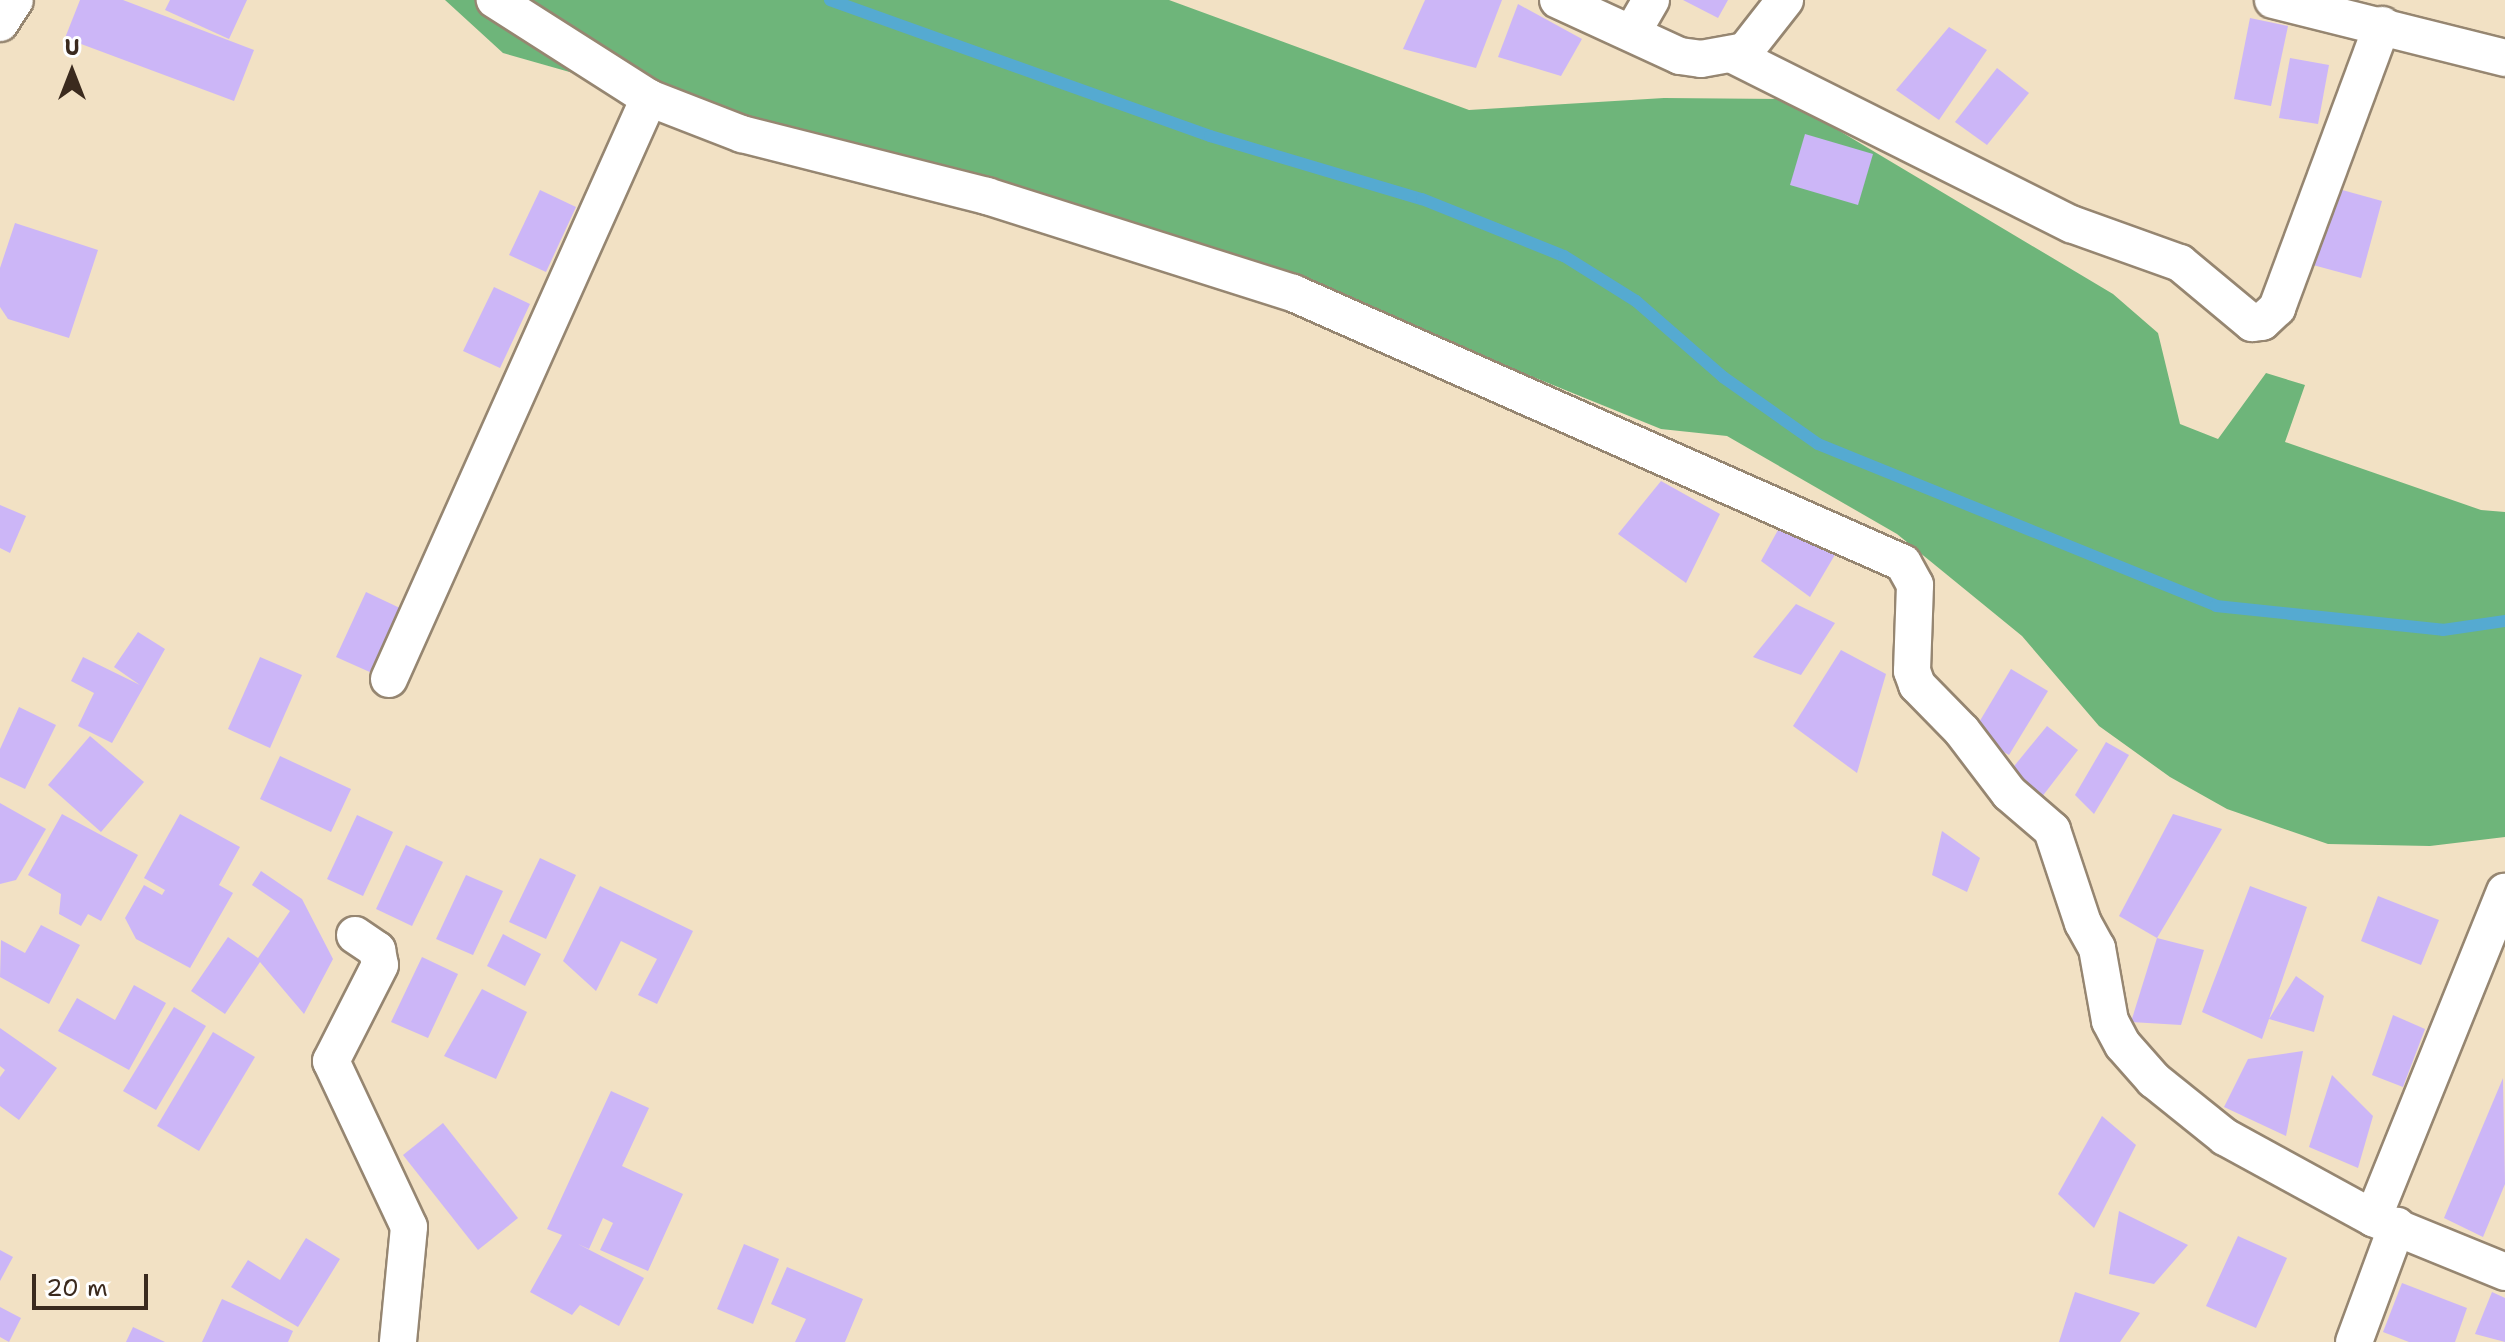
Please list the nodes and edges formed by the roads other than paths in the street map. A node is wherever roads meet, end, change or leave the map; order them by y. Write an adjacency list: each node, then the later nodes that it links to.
1 (15, 0): 7 (street)
2 (495, 0): 12 (street)
3 (1558, 0): 9 (street)
4 (1651, 0): 9 (street)
5 (1785, 0): 10 (street)
6 (2273, 0): 8 (street)
7 (0, 23)
8 (2382, 25): 10 (street); 11 (street)
9 (1632, 33): 10 (street)
10 (1735, 56)
11 (2505, 58)
12 (649, 98): 13 (street); 16 (street)
13 (389, 679)
14 (2505, 892): 16 (street)
15 (355, 935): 18 (street)
16 (2385, 1222): 17 (street); 19 (street)
17 (2505, 1272)
18 (398, 1342)
19 (2354, 1342)

